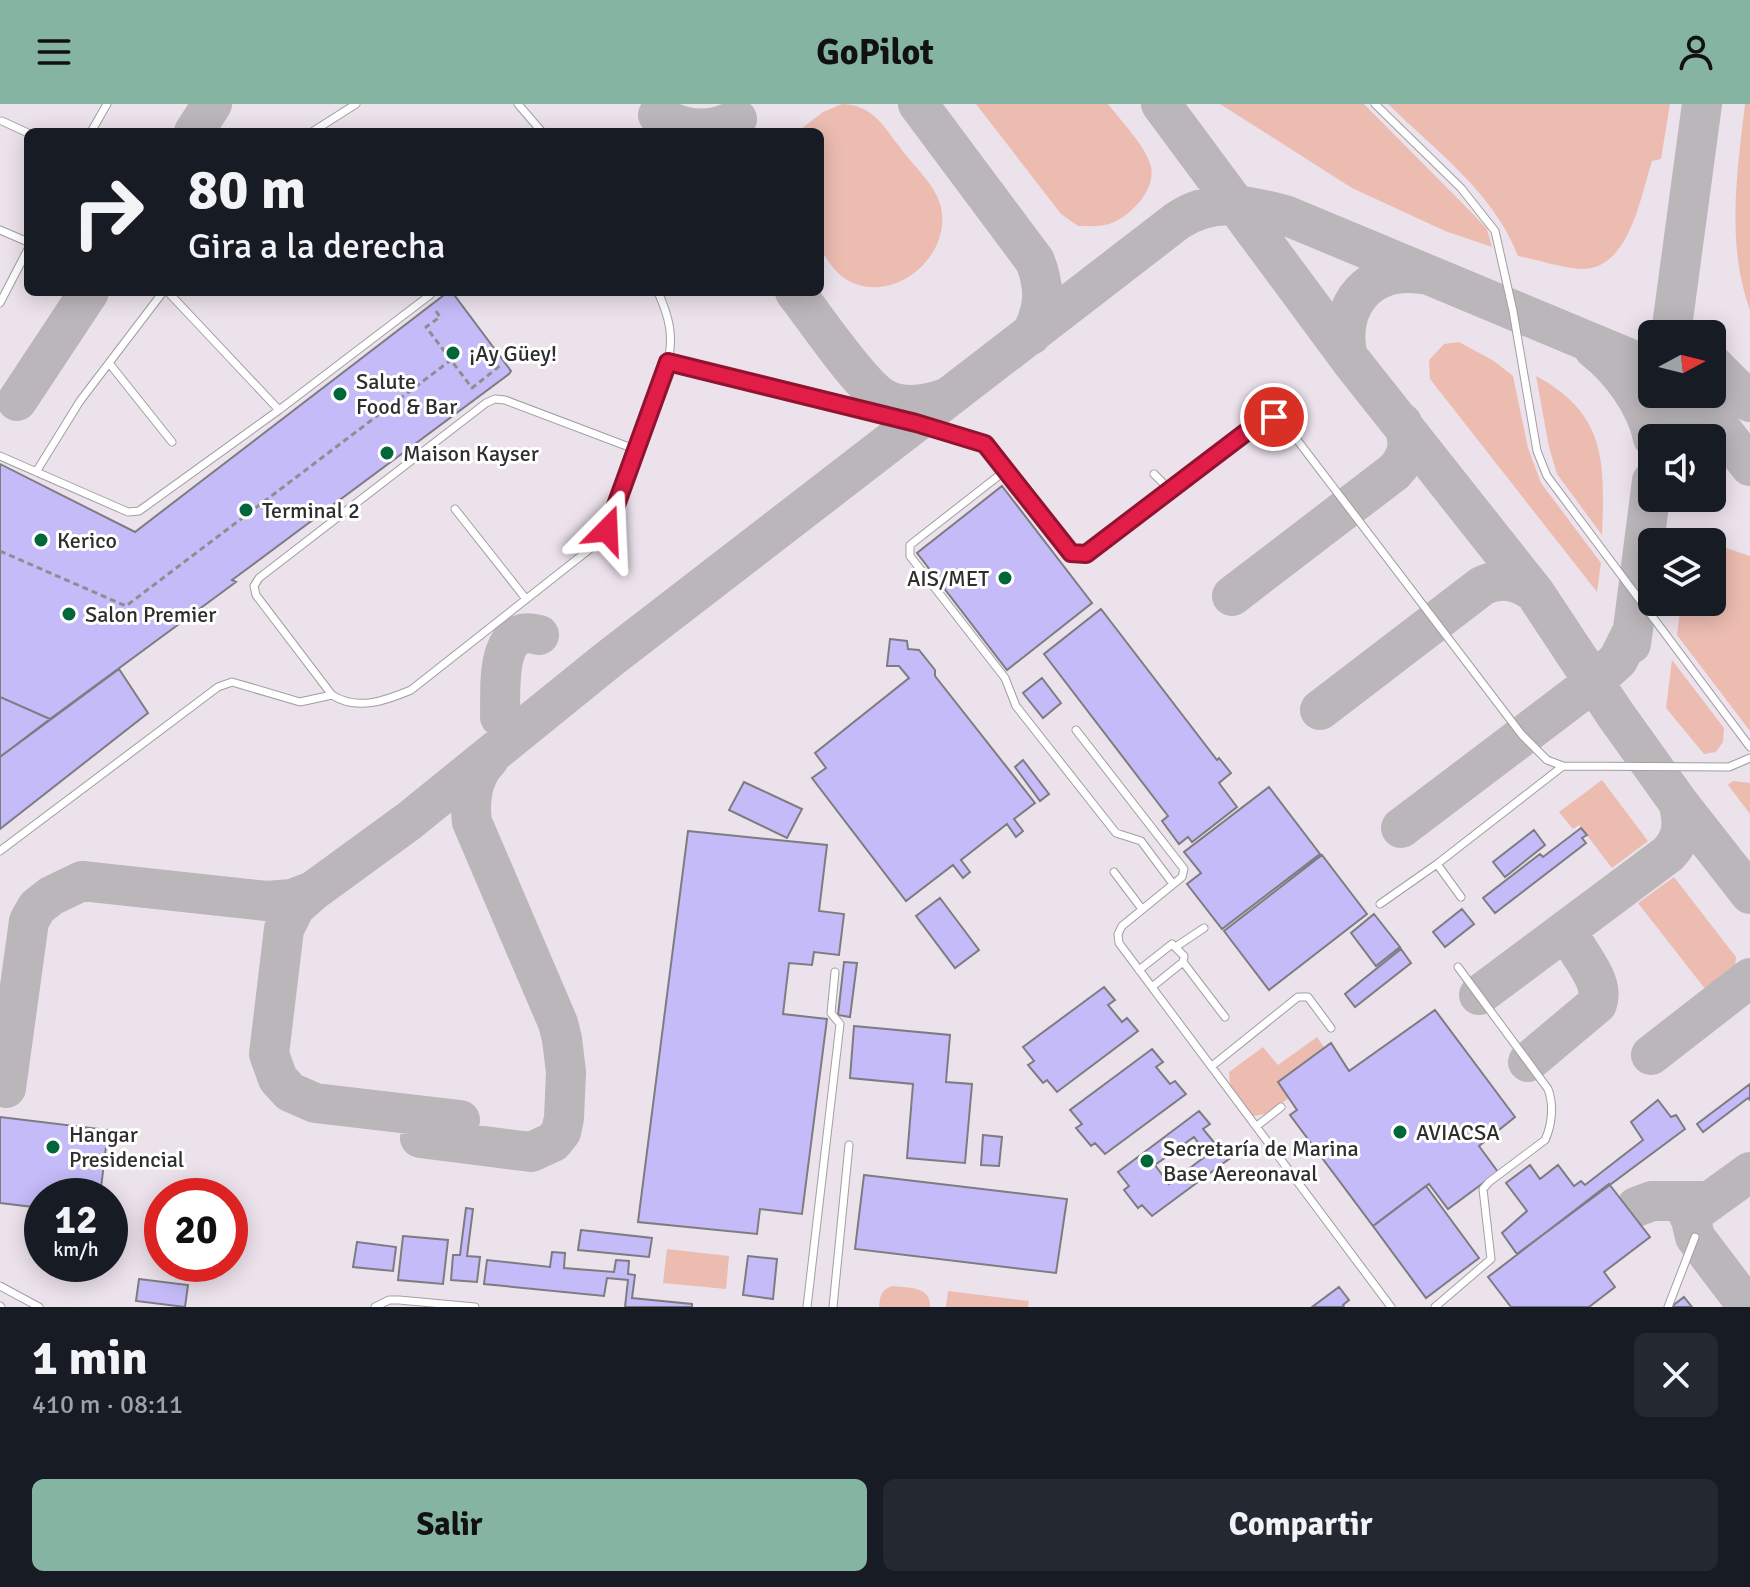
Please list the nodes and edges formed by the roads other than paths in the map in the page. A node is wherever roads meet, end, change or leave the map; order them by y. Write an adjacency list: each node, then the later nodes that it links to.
1 (107, 104): 6 (lane)
2 (356, 104): 7 (lane)
3 (518, 104): 8 (lane)
4 (1375, 104): 32 (lane)
5 (2, 121): 9 (lane)
6 (93, 128)
7 (321, 128)
8 (539, 128)
9 (24, 131)
10 (0, 230): 11 (lane)
11 (24, 240)
12 (24, 257): 17 (lane)
13 (163, 296): 19 (lane)
14 (170, 296): 20 (lane)
15 (429, 296): 20 (lane)
16 (660, 296): 18 (lane)
17 (0, 303)
18 (668, 362): 22 (lane); 24 (lane)
19 (109, 363): 21 (lane); 25 (lane)
20 (279, 410): 25 (lane)
21 (172, 442)
22 (637, 450): 29 (lane); 30 (lane)
23 (0, 456): 25 (lane)
24 (1006, 470): 27 (lane); 38 (lane)
25 (36, 472)
26 (1154, 474): 27 (lane)
27 (1170, 490): 34 (lane)
28 (455, 509): 29 (lane)
29 (526, 599): 30 (lane)
30 (332, 695): 35 (lane)
31 (1076, 730): 38 (lane)
32 (1750, 747)
33 (1750, 758): 34 (lane)
34 (1563, 766): 36 (lane)
35 (0, 851)
36 (1437, 864): 39 (lane); 40 (lane)
37 (1114, 872): 41 (lane)
38 (1173, 884): 41 (lane)
39 (1461, 897)
40 (1380, 904)
41 (1142, 909): 46 (lane)
42 (1204, 928): 43 (lane)
43 (1177, 946): 44 (lane); 46 (lane)
44 (1183, 962): 48 (lane); 49 (lane)
45 (1458, 967): 63 (lane)
46 (1139, 970): 48 (lane)
47 (835, 972): 60 (lane)
48 (1152, 987): 51 (lane)
49 (1225, 1017)
50 (1331, 1028): 51 (lane)
51 (1212, 1066): 53 (lane)
52 (1281, 1107): 53 (lane)
53 (1257, 1126): 62 (lane)
54 (849, 1145): 61 (lane)
55 (1695, 1237): 64 (lane)
56 (0, 1286): 57 (lane)
57 (39, 1307)
58 (375, 1307): 59 (lane)
59 (475, 1307)
60 (807, 1307)
61 (833, 1307)
62 (1391, 1307)
63 (1435, 1307)
64 (1668, 1307)

